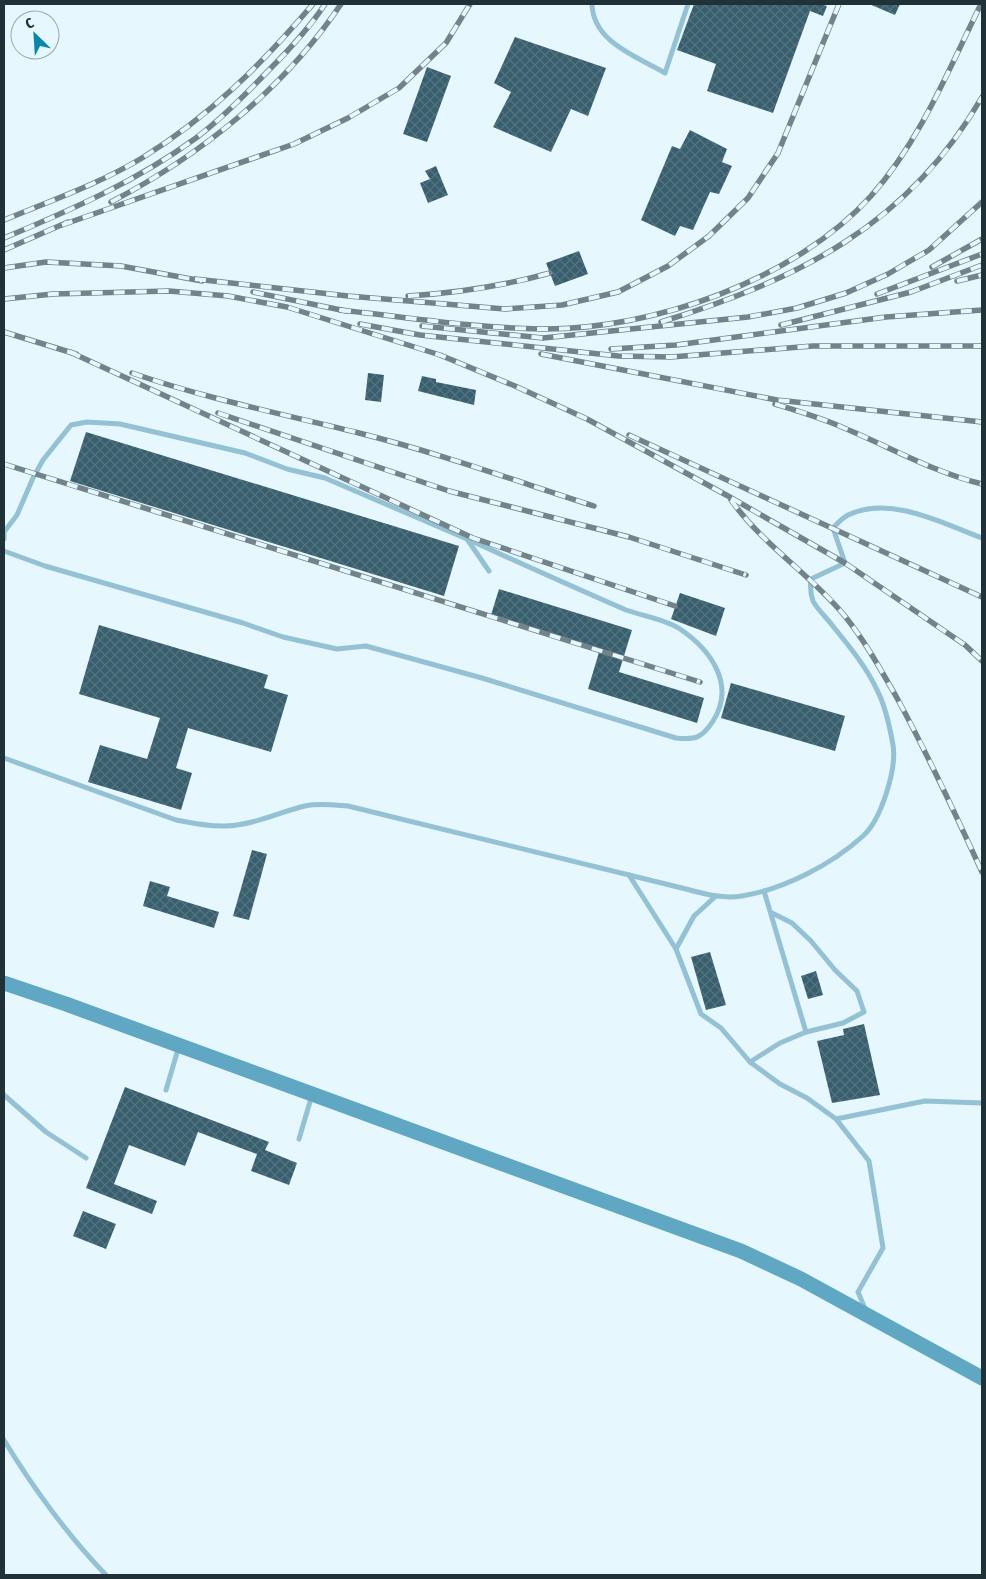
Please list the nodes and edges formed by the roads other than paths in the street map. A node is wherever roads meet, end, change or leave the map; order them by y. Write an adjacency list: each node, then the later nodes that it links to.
1 (592, 4): 2 (lane)
2 (688, 4)
3 (982, 538): 10 (lane)
4 (4, 539): 5 (lane)
5 (467, 539): 6 (lane); 7 (lane)
6 (4, 551)
7 (489, 571)
8 (4, 758): 9 (lane)
9 (629, 875): 11 (lane); 13 (lane)
10 (764, 891): 11 (lane); 12 (lane)
11 (716, 896): 13 (lane)
12 (772, 913): 15 (lane); 15 (lane)
13 (676, 948): 17 (lane)
14 (4, 983): 16 (main road)
15 (806, 1032): 17 (lane)
16 (180, 1046): 18 (lane); 20 (main road)
17 (750, 1062): 22 (lane)
18 (166, 1090)
19 (4, 1095): 24 (lane)
20 (312, 1095): 23 (lane); 25 (main road)
21 (982, 1104): 22 (lane)
22 (836, 1119): 25 (lane)
23 (299, 1139)
24 (86, 1158)
25 (868, 1316): 26 (main road)
26 (982, 1378)
27 (4, 1440): 28 (lane)
28 (106, 1575)

